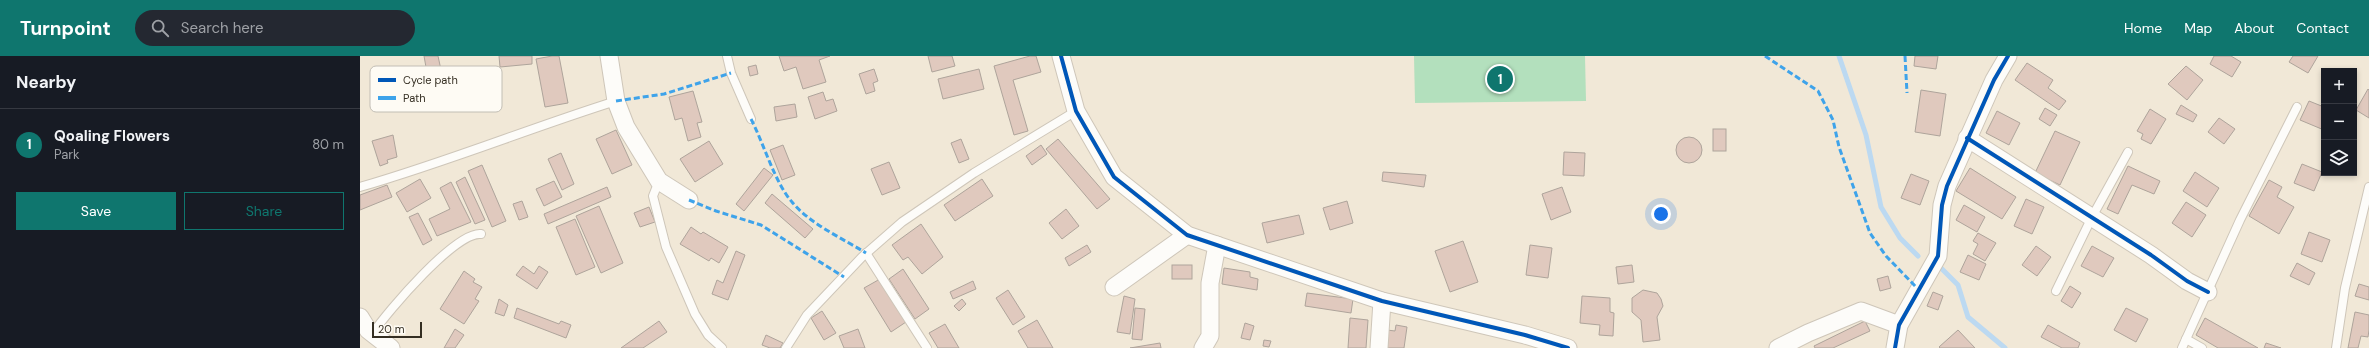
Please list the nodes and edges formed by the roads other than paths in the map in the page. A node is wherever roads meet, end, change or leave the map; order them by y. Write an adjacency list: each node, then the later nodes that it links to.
1 (610, 56): 5 (street)
2 (727, 56): 8 (lane)
3 (1062, 56): 7 (street)
4 (2008, 56): 9 (street)
5 (616, 102): 11 (street); 12 (lane)
6 (2297, 107): 22 (lane)
7 (1076, 111): 17 (street); 19 (lane)
8 (751, 119)
9 (1967, 138): 15 (street); 25 (street)
10 (2128, 152): 15 (lane)
11 (659, 181): 14 (street); 29 (lane)
12 (360, 187)
13 (2369, 187): 39 (lane)
14 (689, 200)
15 (2092, 217): 21 (lane); 22 (street)
16 (481, 234): 26 (lane)
17 (1187, 235): 18 (street); 20 (street)
18 (1217, 246): 23 (street); 32 (street)
19 (866, 252): 30 (lane); 31 (lane)
20 (1114, 287)
21 (2056, 291)
22 (2208, 292): 27 (lane)
23 (1382, 301): 33 (street); 34 (street)
24 (360, 317): 26 (street)
25 (1899, 324): 35 (street); 36 (street)
26 (373, 333): 28 (street)
27 (2186, 339): 37 (lane); 38 (lane)
28 (391, 348)
29 (722, 348)
30 (786, 348)
31 (928, 348)
32 (1203, 348)
33 (1379, 348)
34 (1568, 348)
35 (1778, 348)
36 (1895, 348)
37 (2182, 348)
38 (2202, 348)
39 (2336, 348)

